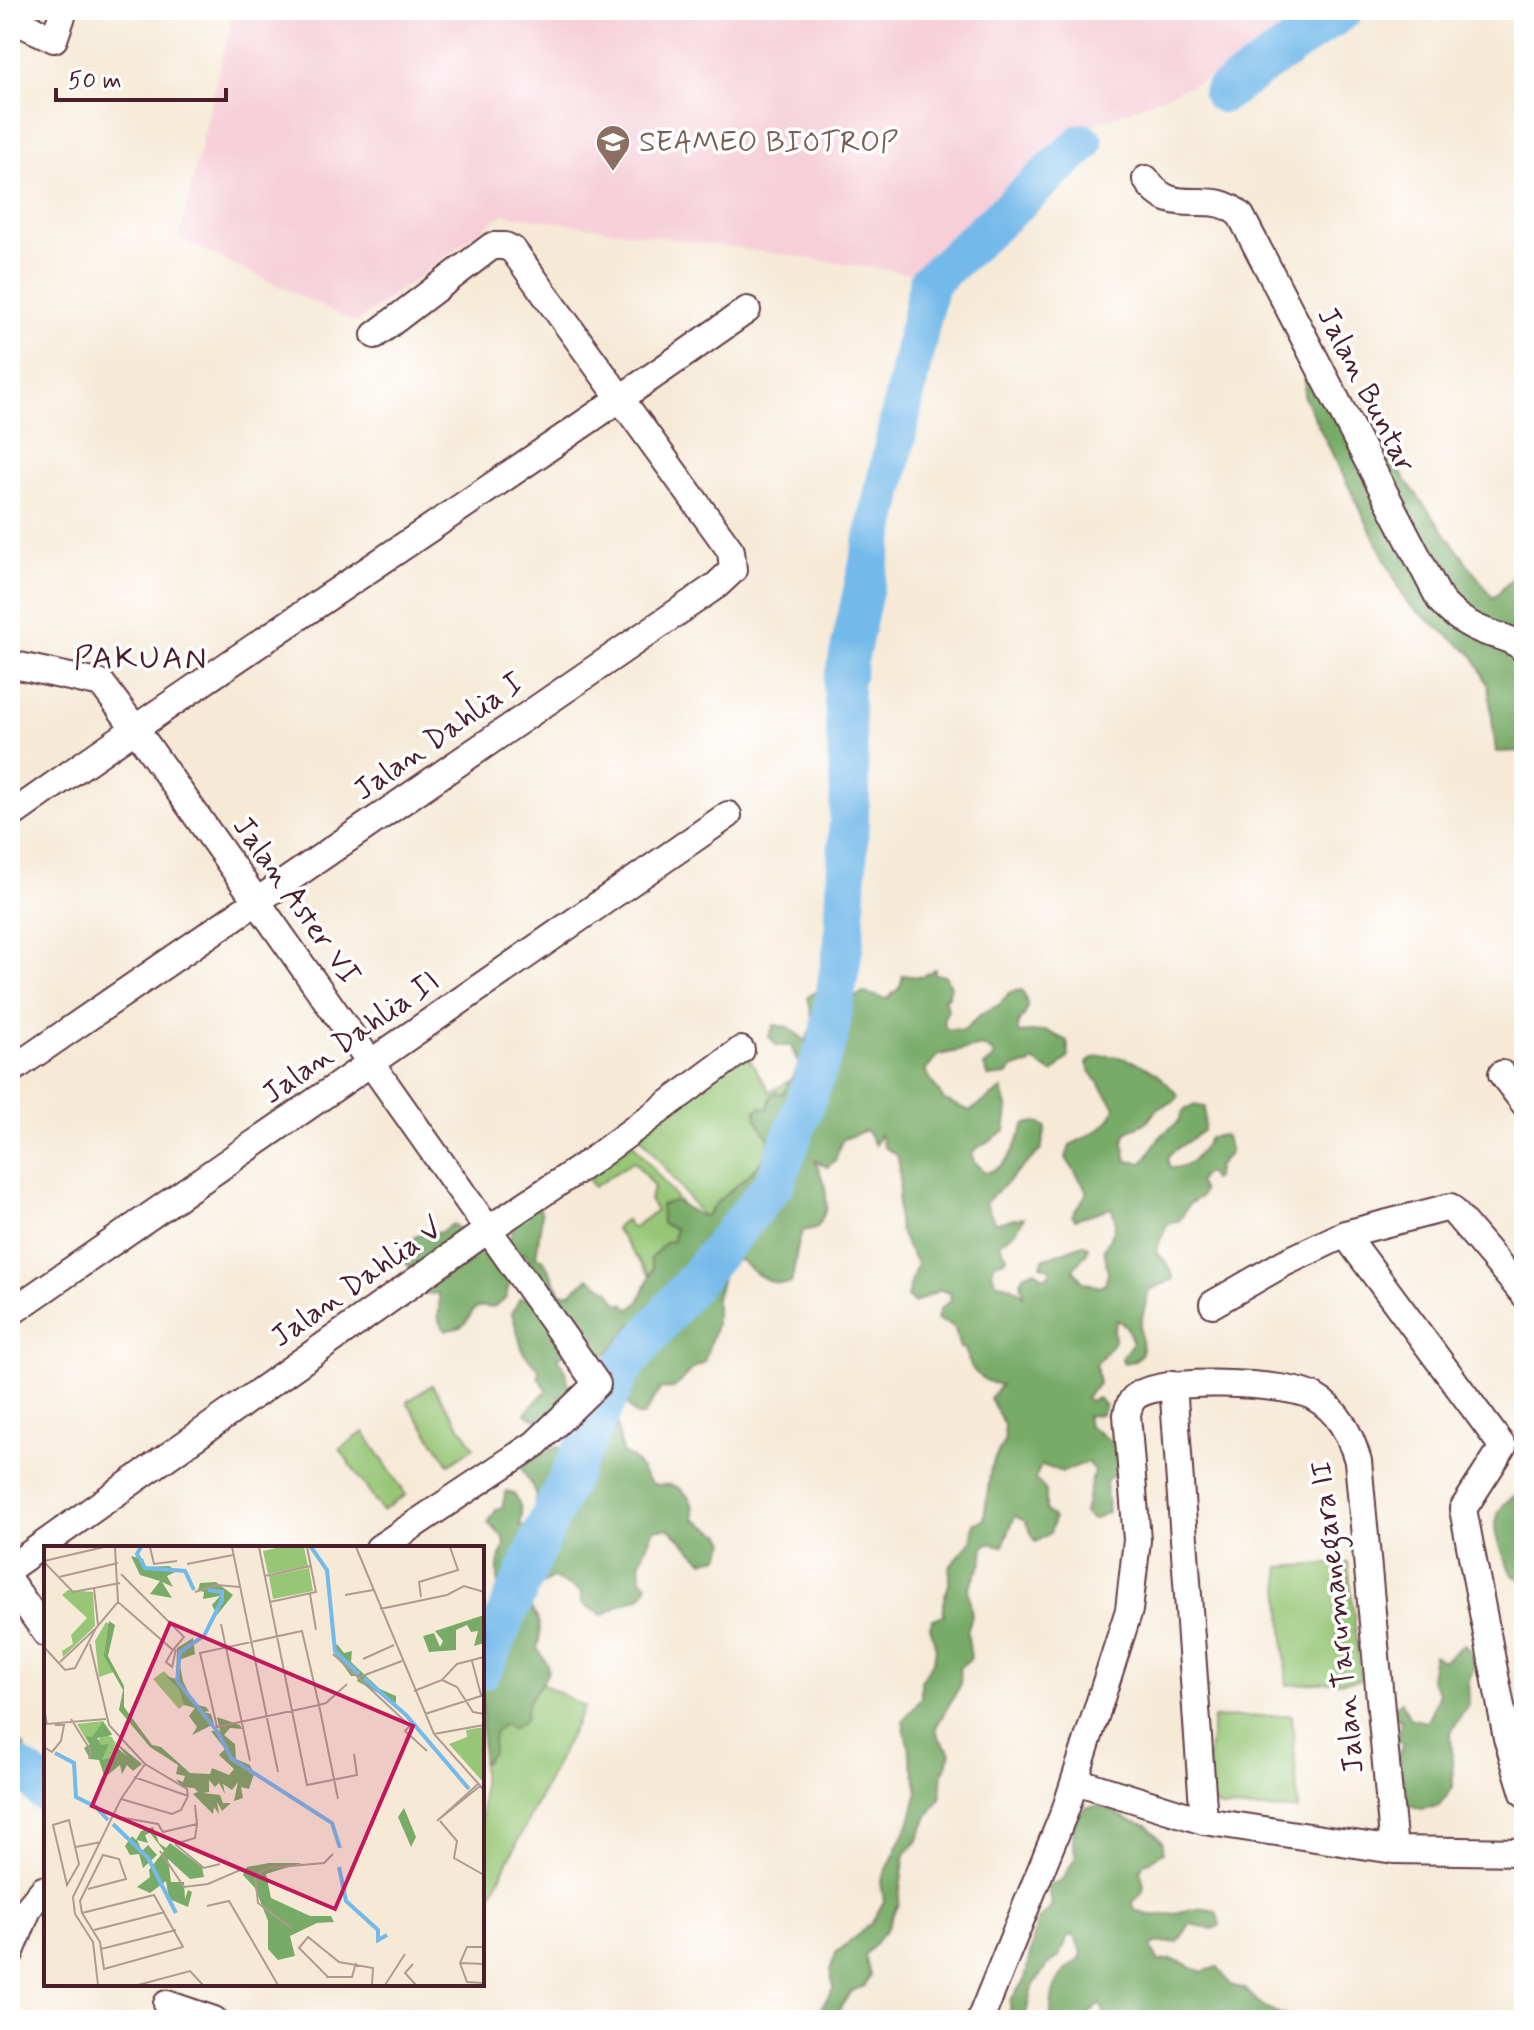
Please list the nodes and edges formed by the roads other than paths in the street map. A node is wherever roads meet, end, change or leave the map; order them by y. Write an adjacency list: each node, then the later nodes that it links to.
1 (64, 10): 2 (street)
2 (10, 18)
3 (1146, 179): 7 (street, Jalan Buntar)
4 (747, 310): 6 (street)
5 (375, 335): 6 (street)
6 (622, 400): 9 (street); 12 (street, Jalan Dahlia I)
7 (1524, 649)
8 (10, 664): 9 (street, Jalan Aster VI)
9 (134, 727): 11 (street); 12 (street, Jalan Aster VI)
10 (728, 815): 14 (street, Jalan Dahlia II)
11 (10, 816)
12 (258, 901): 14 (street, Jalan Aster VI); 15 (street, Jalan Dahlia I)
13 (741, 1050): 18 (street, Jalan Dahlia V)
14 (372, 1062): 18 (street, Jalan Aster VI); 22 (street, Jalan Dahlia II)
15 (10, 1071)
16 (1502, 1074): 17 (street)
17 (1524, 1103)
18 (489, 1229): 24 (street, Jalan Aster VI); 25 (street, Jalan Dahlia V)
19 (1345, 1234): 20 (street); 21 (street); 29 (street)
20 (1524, 1294)
21 (1213, 1304)
22 (10, 1313)
23 (1173, 1384): 28 (street, Jalan Tarumanegara II); 30 (street); 31 (street, Jalan Tarumanegara II)
24 (382, 1546)
25 (10, 1568)
26 (10, 1582): 27 (street)
27 (44, 1630)
28 (1076, 1781): 30 (street); 37 (street, Jalan Tarumanegara II)
29 (1524, 1793)
30 (1204, 1821): 31 (street)
31 (1394, 1850): 32 (street)
32 (1524, 1852)
33 (44, 1890): 34 (street)
34 (10, 1954)
35 (167, 2003): 36 (street)
36 (214, 2020)
37 (980, 2020)

